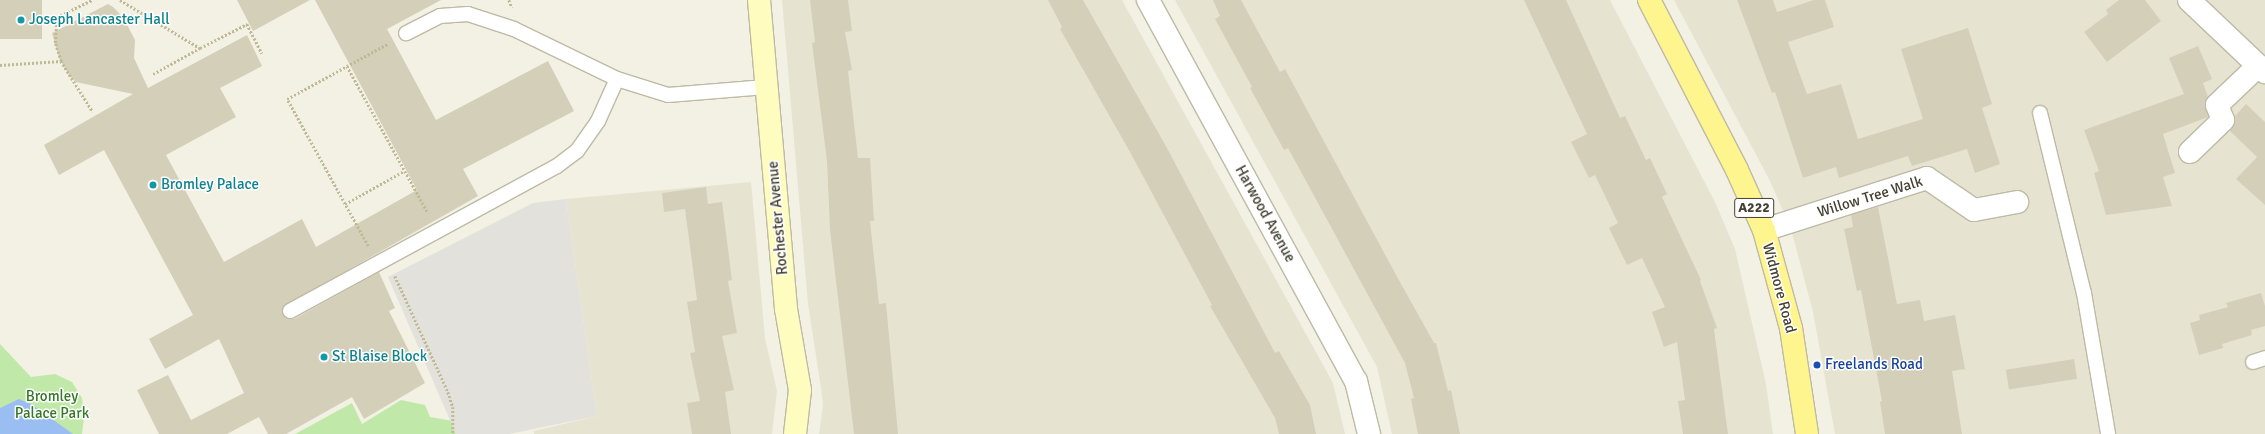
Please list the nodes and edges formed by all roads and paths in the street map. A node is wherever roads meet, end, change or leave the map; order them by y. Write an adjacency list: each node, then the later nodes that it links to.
1 (92, 0): 10 (path)
2 (120, 0): 8 (path)
3 (759, 0): 16 (street, Rochester Avenue)
4 (1148, 0): 29 (street, Harwood Avenue)
5 (1649, 0): 24 (main road, Widmore Road / A222)
6 (2190, 0): 13 (street)
7 (406, 33): 12 (path); 15 (lane)
8 (200, 48): 9 (path); 14 (path)
9 (262, 53)
10 (61, 61): 11 (path); 17 (path)
11 (0, 65)
12 (347, 66): 20 (path); 22 (path)
13 (2262, 69): 19 (street)
14 (153, 74)
15 (617, 79): 16 (lane); 23 (lane)
16 (766, 86): 28 (street, Rochester Avenue)
17 (93, 112)
18 (2040, 113): 31 (lane)
19 (2190, 152)
20 (404, 171): 22 (path); 23 (path)
21 (2017, 202): 24 (street, Willow Tree Walk)
22 (345, 204): 25 (path)
23 (436, 230): 25 (lane)
24 (1764, 230): 30 (main road, Widmore Road / A222)
25 (382, 260): 26 (lane); 27 (path)
26 (290, 311)
27 (453, 434)
28 (794, 434)
29 (1369, 434)
30 (1807, 434)
31 (2108, 434)

